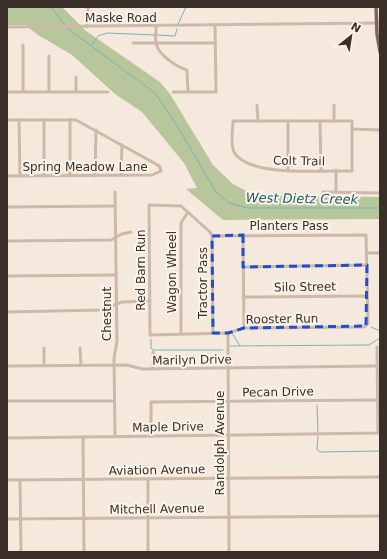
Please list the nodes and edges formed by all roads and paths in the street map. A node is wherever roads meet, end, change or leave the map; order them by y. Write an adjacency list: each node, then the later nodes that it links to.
1 (88, 7): 7 (street)
2 (376, 7): 3 (main road)
3 (378, 24): 5 (street, Maske Road); 12 (main road)
4 (156, 26): 5 (street, Maske Road); 7 (street, Maske Road); 9 (street)
5 (215, 26): 10 (street)
6 (7, 27): 7 (street, Maske Road)
7 (87, 27)
8 (133, 43): 9 (street)
9 (156, 43): 10 (street); 21 (street)
10 (215, 43): 21 (street)
11 (23, 45): 16 (street)
12 (380, 52)
13 (49, 56): 17 (street)
14 (76, 77): 18 (street)
15 (7, 92): 16 (street)
16 (22, 92): 17 (street)
17 (50, 92): 18 (street)
18 (76, 92): 19 (street)
19 (108, 92)
20 (173, 92): 21 (street)
21 (188, 92)
22 (257, 105): 28 (street)
23 (334, 105): 31 (street)
24 (7, 120): 25 (street)
25 (19, 120): 26 (street); 41 (street)
26 (44, 120): 27 (street); 42 (street)
27 (70, 120): 33 (street); 43 (street)
28 (258, 121): 29 (street); 38 (street, Colt Trail)
29 (288, 121): 30 (street); 38 (street)
30 (320, 121): 31 (street); 36 (street)
31 (334, 121): 32 (street)
32 (352, 129): 34 (street); 37 (street, Colt Trail)
33 (96, 130): 35 (street); 44 (street)
34 (380, 130)
35 (122, 145): 39 (street); 39 (street, Spring Meadow Lane)
36 (321, 170): 37 (street, Colt Trail); 38 (street, Colt Trail)
37 (336, 170): 47 (street)
38 (288, 171)
39 (121, 175): 44 (street, Spring Meadow Lane)
40 (7, 176): 41 (street, Spring Meadow Lane)
41 (20, 176): 42 (street, Spring Meadow Lane)
42 (44, 176): 43 (street, Spring Meadow Lane)
43 (70, 176): 44 (street, Spring Meadow Lane)
44 (95, 176)
45 (115, 192): 49 (street, Chestnut)
46 (323, 192): 47 (street)
47 (336, 192): 48 (street)
48 (380, 193)
49 (115, 206): 51 (street); 56 (street, Chestnut)
50 (149, 206): 52 (street, Tractor Pass); 66 (street, Red Barn Run)
51 (7, 207)
52 (188, 212): 54 (street, Tractor Pass); 72 (street, Wagon Wheel)
53 (131, 232): 56 (street)
54 (212, 236): 55 (street, Planters Pass); 70 (street, Tractor Pass)
55 (243, 236): 58 (street, Planters Pass); 61 (street)
56 (116, 238): 57 (street); 62 (street, Chestnut)
57 (7, 241)
58 (367, 253): 59 (street); 60 (street)
59 (380, 253)
60 (367, 265): 61 (street); 64 (street)
61 (243, 267): 65 (street)
62 (116, 274): 63 (street); 67 (street, Chestnut)
63 (7, 276)
64 (367, 296): 65 (street, Silo Street); 69 (street, Rooster Run)
65 (244, 297): 69 (street)
66 (150, 301): 67 (street); 73 (street, Red Barn Run)
67 (116, 305): 68 (street); 79 (street, Chestnut)
68 (7, 312)
69 (244, 328): 71 (street, Rooster Run)
70 (213, 333): 71 (street, Rooster Run); 72 (street, Rooster Run)
71 (228, 333): 84 (street, Randolph Avenue)
72 (181, 334): 73 (street, Rooster Run)
73 (150, 335)
74 (378, 347): 82 (street)
75 (44, 348): 81 (street)
76 (80, 348): 78 (street)
77 (153, 352): 83 (street)
78 (81, 365): 79 (street, Marilyn Drive); 81 (street, Marilyn Drive)
79 (114, 365): 83 (street, Marilyn Drive); 85 (street, Chestnut)
80 (7, 366): 81 (street, Marilyn Drive)
81 (44, 366)
82 (377, 366): 84 (street, Marilyn Drive); 86 (street)
83 (153, 369): 84 (street, Marilyn Drive)
84 (228, 369): 88 (street, Randolph Avenue)
85 (114, 400): 87 (street); 92 (street, Chestnut)
86 (379, 400): 88 (street, Pecan Drive); 89 (street, Maple Drive)
87 (7, 401)
88 (228, 402): 89 (street, Randolph Avenue); 90 (street, Pecan Drive)
89 (228, 435): 90 (street, Maple Drive); 95 (street, Randolph Avenue)
90 (151, 436): 92 (street, Maple Drive)
91 (83, 437): 92 (street, Maple Drive); 93 (street, Maple Drive); 96 (street)
92 (115, 437)
93 (7, 438)
94 (380, 477): 95 (street, Aviation Avenue)
95 (229, 478): 97 (street, Aviation Avenue); 101 (street, Randolph Avenue)
96 (84, 479): 97 (street, Aviation Avenue); 99 (street, Aviation Avenue); 105 (street)
97 (148, 479): 102 (street)
98 (7, 480): 99 (street, Aviation Avenue)
99 (20, 480): 104 (street)
100 (380, 516): 101 (street, Mitchell Avenue)
101 (229, 517): 102 (street, Mitchell Avenue); 109 (street, Randolph Avenue)
102 (148, 518): 105 (street, Mitchell Avenue); 108 (street)
103 (7, 519): 104 (street, Mitchell Avenue)
104 (20, 519): 105 (street, Mitchell Avenue); 106 (street)
105 (84, 519): 107 (street)
106 (21, 552)
107 (84, 552)
108 (148, 552)
109 (229, 552)

